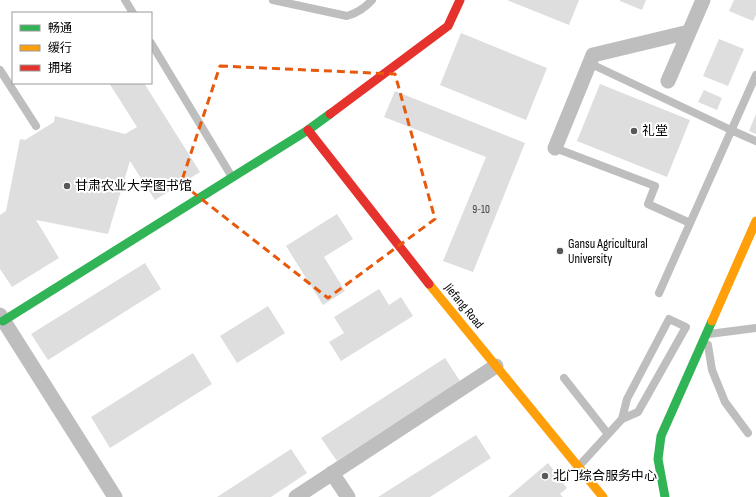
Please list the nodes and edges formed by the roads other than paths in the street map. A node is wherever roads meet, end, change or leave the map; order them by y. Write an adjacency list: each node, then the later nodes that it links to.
1 (125, 0): 6 (lane)
2 (273, 0): 3 (lane)
3 (372, 0)
4 (460, 0): 14 (street)
5 (703, 0): 7 (street)
6 (132, 12)
7 (690, 32): 9 (street); 12 (street)
8 (152, 45): 18 (lane)
9 (590, 63): 15 (lane); 17 (street)
10 (0, 70): 13 (lane)
11 (756, 74): 15 (lane)
12 (668, 81)
13 (36, 126)
14 (308, 130): 18 (street); 25 (street, Jiefang Road)
15 (731, 130): 16 (lane); 20 (lane)
16 (756, 141)
17 (554, 148): 20 (lane)
18 (232, 177): 22 (street)
19 (756, 221): 24 (street)
20 (690, 222): 21 (lane)
21 (659, 293)
22 (2, 318): 32 (street)
23 (756, 328): 24 (lane)
24 (706, 334): 28 (lane); 36 (street)
25 (496, 366): 30 (street, Jiefang Road); 31 (street)
26 (564, 378): 29 (lane)
27 (622, 419): 27 (lane); 29 (lane)
28 (748, 433)
29 (608, 434): 30 (lane)
30 (578, 467): 35 (street, Jiefang Road)
31 (332, 473): 33 (street); 34 (street)
32 (115, 497)
33 (296, 497)
34 (348, 497)
35 (603, 497)
36 (665, 497)

